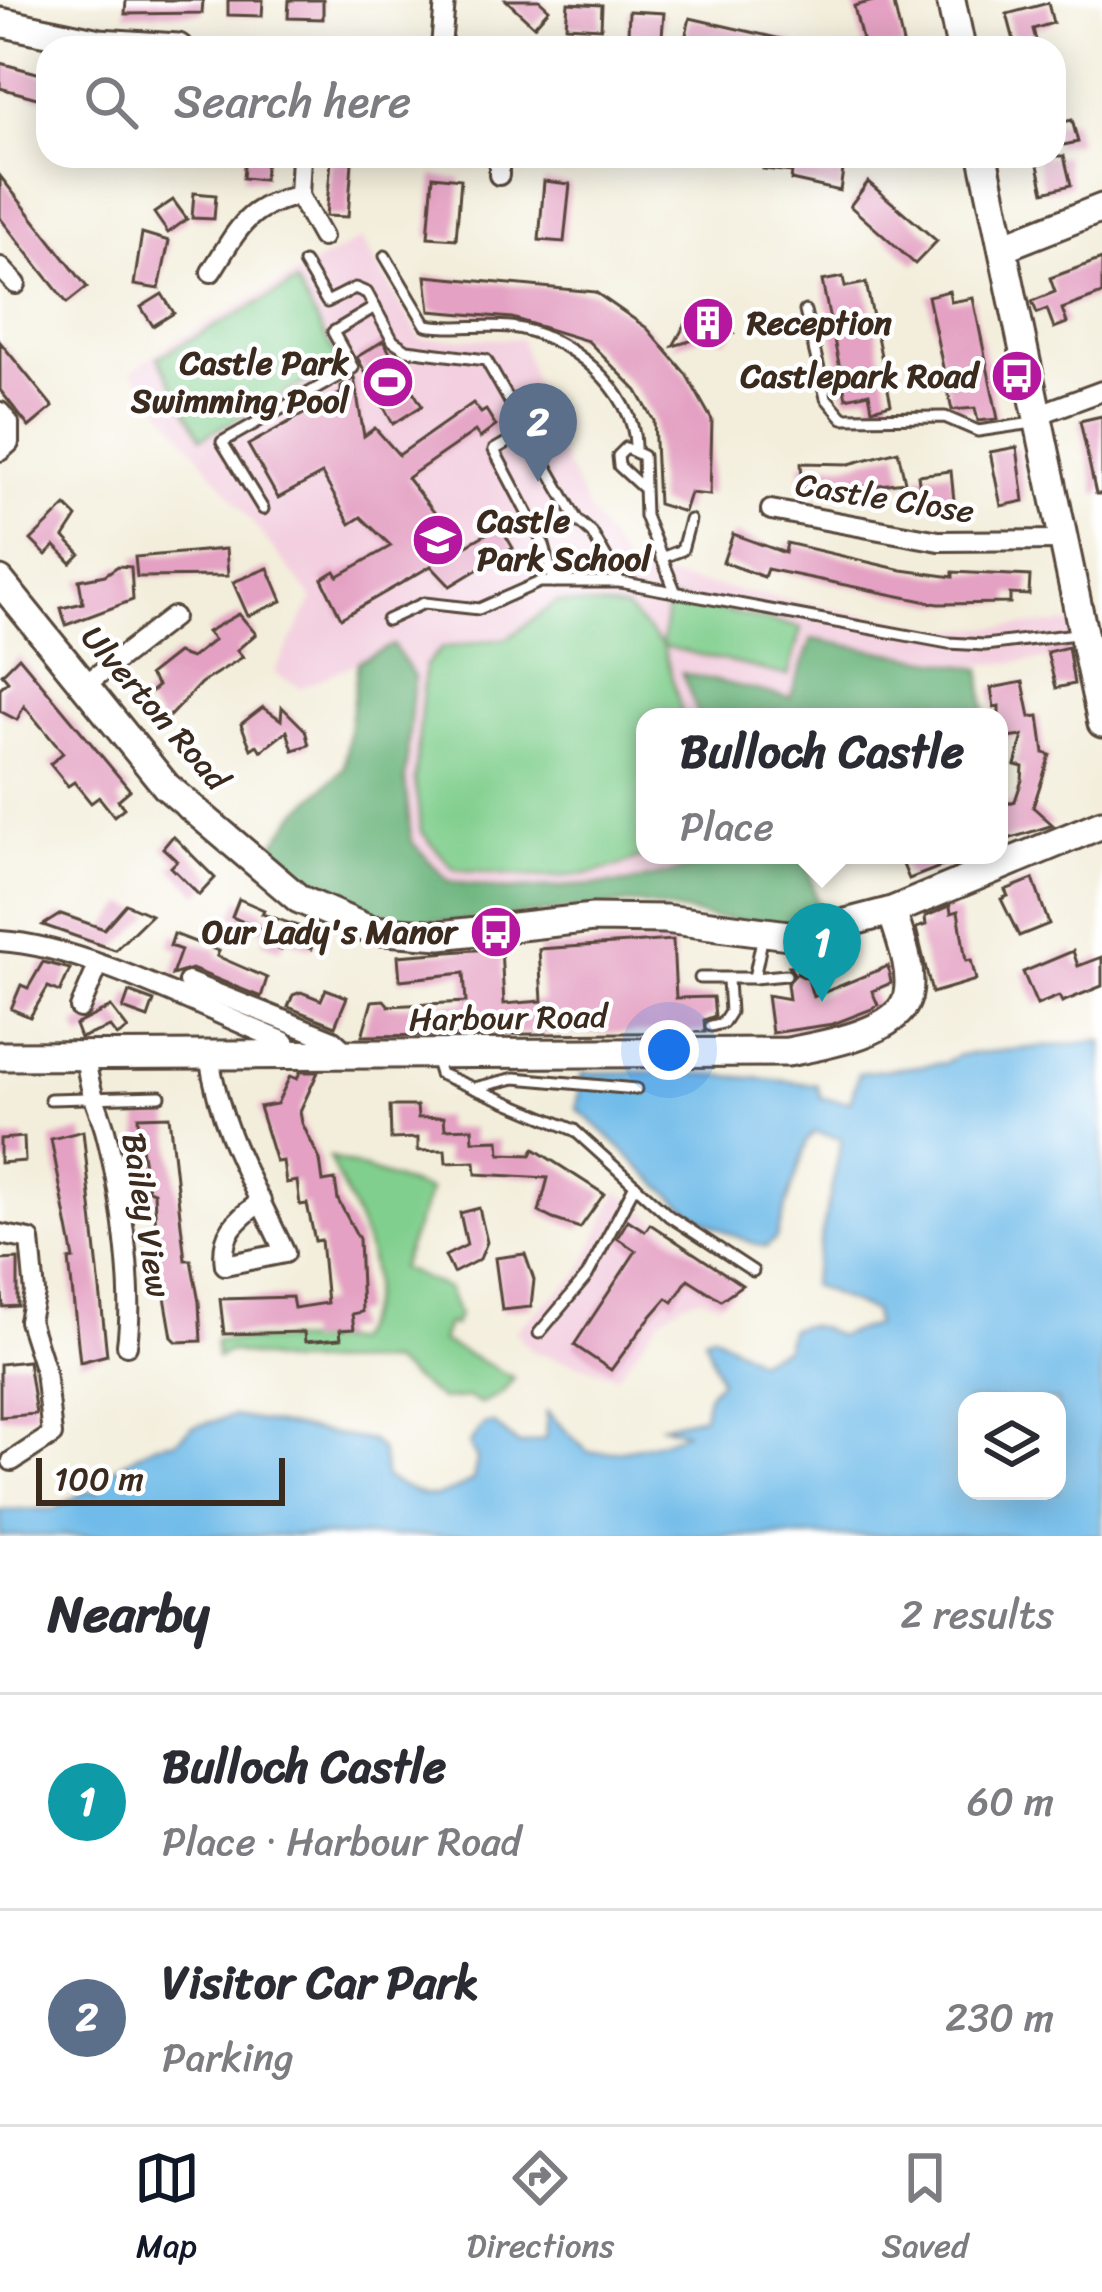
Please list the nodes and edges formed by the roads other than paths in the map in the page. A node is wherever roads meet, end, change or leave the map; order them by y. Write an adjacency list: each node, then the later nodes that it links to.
1 (445, 0): 5 (street)
2 (951, 0): 6 (street)
3 (0, 22): 4 (street)
4 (63, 36)
5 (442, 36)
6 (958, 36)
7 (300, 168): 9 (street)
8 (986, 168): 12 (street)
9 (299, 196): 11 (street); 16 (street)
10 (1102, 208): 12 (street)
11 (322, 237)
12 (1003, 247): 22 (street)
13 (385, 256): 24 (lane)
14 (304, 263): 18 (lane)
15 (0, 267): 17 (street)
16 (211, 272)
17 (16, 284)
18 (375, 307): 23 (lane); 27 (lane)
19 (805, 311): 22 (lane)
20 (1102, 391): 22 (street)
21 (0, 412): 25 (street)
22 (1038, 419): 30 (street)
23 (527, 431): 33 (lane); 34 (lane)
24 (635, 448): 26 (lane); 26 (lane)
25 (0, 451)
26 (643, 488): 31 (lane)
27 (263, 509)
28 (771, 510): 30 (street, Castle Close)
29 (690, 520): 31 (lane)
30 (1062, 540): 38 (street)
31 (662, 558): 35 (lane)
32 (0, 581): 39 (street, Ulverton Road)
33 (554, 582): 34 (lane); 37 (lane)
34 (620, 582): 35 (lane)
35 (676, 592): 38 (lane)
36 (173, 617): 39 (street)
37 (387, 620)
38 (1082, 633): 40 (street)
39 (86, 684): 45 (street, Ulverton Road)
40 (1102, 723)
41 (1102, 824): 42 (street, Ulverton Road)
42 (1008, 863)
43 (1005, 864): 44 (street, Ulverton Road)
44 (892, 911): 45 (street, Ulverton Road); 56 (street, Harbour Road)
45 (763, 935): 49 (lane)
46 (0, 941): 47 (street, Harbour Road)
47 (98, 966): 53 (street); 55 (street, Harbour Road)
48 (786, 975): 49 (lane)
49 (754, 977): 51 (lane)
50 (700, 978): 51 (lane)
51 (728, 980): 54 (lane)
52 (188, 982): 59 (street)
53 (80, 1008)
54 (711, 1026)
55 (292, 1054): 58 (street, Harbour Road); 59 (street, Harbour Road)
56 (434, 1055): 59 (street, Harbour Road); 61 (lane)
57 (0, 1056): 60 (street, Harbour Road)
58 (209, 1056): 60 (street, Harbour Road); 67 (street)
59 (350, 1056)
60 (86, 1058): 63 (street, Bailey View)
61 (474, 1088): 62 (lane); 66 (lane)
62 (636, 1089)
63 (89, 1096): 64 (lane, Bailey View); 65 (lane, Bailey View); 71 (street, Bailey View)
64 (160, 1096)
65 (50, 1099)
66 (635, 1185): 69 (lane); 70 (lane)
67 (261, 1201)
68 (0, 1234): 72 (street)
69 (753, 1271)
70 (539, 1334)
71 (127, 1345)
72 (12, 1461)

